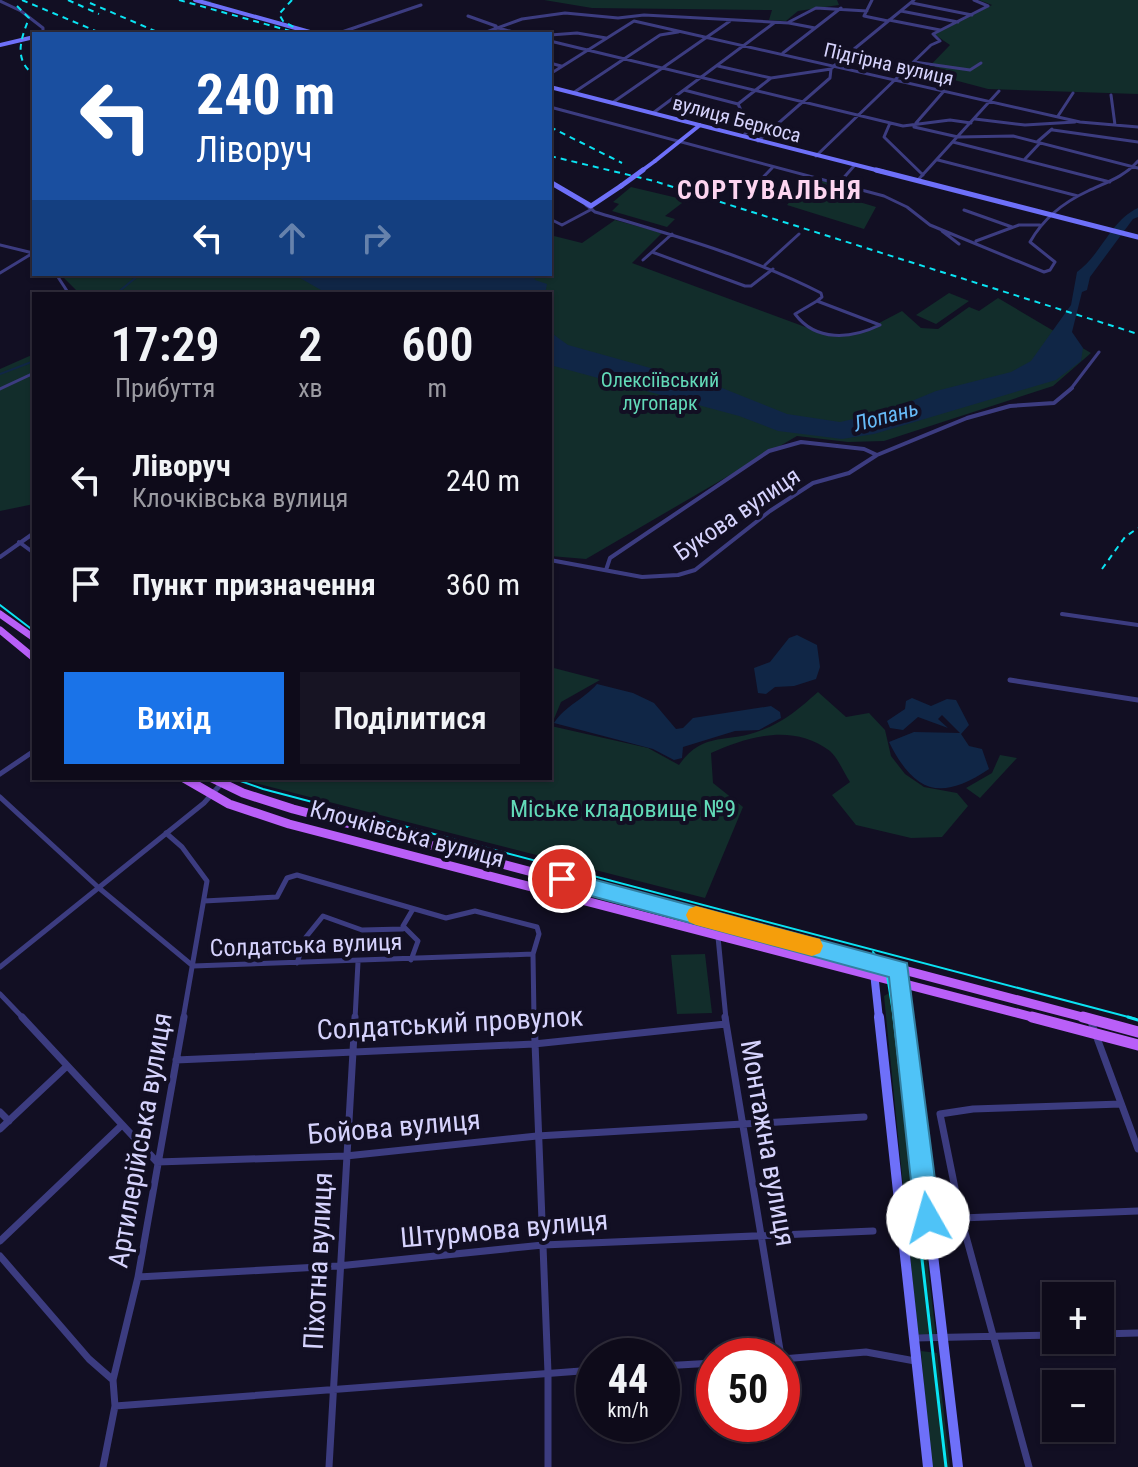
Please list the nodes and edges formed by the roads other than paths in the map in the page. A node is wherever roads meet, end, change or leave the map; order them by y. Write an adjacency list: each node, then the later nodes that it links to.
1 (195, 0): 5 (street)
2 (872, 0): 9 (street)
3 (974, 0): 11 (street)
4 (0, 1): 22 (street)
5 (202, 1): 23 (street)
6 (912, 1): 10 (street); 11 (street)
7 (421, 5): 24 (street)
8 (842, 7): 9 (street); 18 (street); 20 (street)
9 (867, 11): 15 (street)
10 (900, 11): 15 (street); 17 (street)
11 (972, 15): 17 (street)
12 (468, 16): 19 (street)
13 (731, 20): 14 (street); 16 (street); 31 (street)
14 (634, 21): 19 (street); 27 (street, Підгірна вулиця); 30 (street)
15 (888, 21): 21 (street); 44 (street)
16 (774, 22): 18 (street); 34 (street)
17 (958, 22): 21 (street)
18 (789, 23): 20 (street)
19 (496, 27): 25 (street); 26 (street)
20 (815, 28): 36 (street)
21 (941, 30): 38 (street)
22 (43, 32)
23 (310, 32)
24 (342, 32)
25 (485, 32)
26 (513, 32)
27 (679, 32): 31 (street, Підгірна вулиця); 37 (street)
28 (552, 35): 30 (street)
29 (32, 37): 33 (street)
30 (607, 38): 35 (street)
31 (705, 38): 34 (street, Підгірна вулиця); 43 (street)
32 (552, 42): 35 (street)
33 (0, 45)
34 (744, 46): 36 (street, Підгірна вулиця); 42 (street)
35 (586, 50): 37 (street); 41 (street)
36 (782, 54): 44 (street, Підгірна вулиця)
37 (623, 59): 43 (street); 54 (street)
38 (913, 62): 39 (street); 48 (street)
39 (981, 63)
40 (552, 64): 41 (street)
41 (562, 66): 45 (street)
42 (718, 66): 46 (street); 47 (street)
43 (662, 68): 46 (street); 59 (street)
44 (833, 68): 47 (street); 48 (street, Підгірна вулиця); 57 (street)
45 (552, 73)
46 (702, 77): 50 (street); 51 (street)
47 (771, 78): 51 (street)
48 (896, 80): 52 (street, Підгірна вулиця); 63 (street)
49 (552, 88): 54 (street, вулиця Беркоса)
50 (684, 90): 60 (street); 62 (street)
51 (755, 90): 57 (street); 60 (street)
52 (944, 91): 58 (street, Підгірна вулиця); 69 (street)
53 (999, 91): 58 (street)
54 (573, 93): 59 (street, вулиця Беркоса)
55 (1073, 93): 64 (street)
56 (1111, 95): 70 (street)
57 (802, 101): 63 (street); 76 (street)
58 (991, 101): 64 (street, Підгірна вулиця); 65 (street)
59 (612, 103): 62 (street, вулиця Беркоса)
60 (738, 104): 73 (street)
61 (552, 108): 81 (street)
62 (653, 113): 68 (street, вулиця Беркоса)
63 (856, 114): 67 (street); 82 (street)
64 (1058, 116): 66 (street, Підгірна вулиця)
65 (973, 121): 69 (street); 72 (street); 75 (street)
66 (1080, 122): 70 (street, Підгірна вулиця); 72 (street)
67 (890, 123): 69 (street); 89 (street)
68 (700, 125): 73 (street, вулиця Беркоса); 81 (street)
69 (915, 125): 75 (street)
70 (1115, 125): 71 (street, Підгірна вулиця)
71 (1138, 127)
72 (1052, 129): 74 (street); 78 (street)
73 (743, 136): 76 (street, вулиця Беркоса)
74 (1098, 136): 79 (street); 80 (street)
75 (958, 137): 77 (street); 78 (street)
76 (758, 141): 82 (street, вулиця Беркоса)
77 (953, 142): 83 (street); 84 (street)
78 (1039, 142): 84 (street); 87 (street)
79 (1093, 142)
80 (1138, 142)
81 (679, 143): 88 (street); 96 (street, bridge)
82 (816, 156): 86 (street, вулиця Беркоса)
83 (938, 160): 89 (street); 95 (street)
84 (1024, 160): 92 (street)
85 (1138, 161): 87 (street)
86 (854, 166): 90 (street, вулиця Беркоса); 91 (street)
87 (1136, 167): 92 (street)
88 (772, 168): 91 (street); 94 (street)
89 (923, 175): 90 (street)
90 (917, 181): 98 (street, вулиця Беркоса)
91 (840, 182): 101 (street)
92 (1111, 182): 95 (street)
93 (552, 183): 96 (street)
94 (746, 195)
95 (1079, 197): 98 (street)
96 (590, 207): 99 (street); 103 (street)
97 (964, 210): 102 (street)
98 (1054, 215): 100 (street); 105 (street, вулиця Беркоса)
99 (552, 220)
100 (1040, 225): 102 (street); 106 (street)
101 (935, 227): 106 (street); 107 (street)
102 (1012, 228): 106 (street)
103 (672, 234): 110 (street); 112 (street)
104 (799, 234): 112 (street)
105 (1138, 236)
106 (975, 242)
107 (959, 244)
108 (0, 245): 109 (street)
109 (32, 251): 114 (street)
110 (652, 252): 111 (street); 113 (street)
111 (643, 260)
112 (765, 265): 113 (street)
113 (773, 269): 115 (street)
114 (0, 273)
115 (817, 301): 115 (street)
116 (1099, 352): 119 (street, Букова вулиця)
117 (32, 374): 118 (street)
118 (0, 389)
119 (877, 455): 125 (street, Букова вулиця); 125 (street)
120 (32, 534): 121 (street)
121 (19, 542): 122 (street); 123 (street)
122 (32, 552)
123 (0, 557)
124 (552, 560): 125 (street, Букова вулиця)
125 (606, 570)
126 (1062, 614): 128 (street)
127 (1, 617): 130 (main road)
128 (1138, 625)
129 (0, 630): 131 (main road)
130 (32, 637)
131 (32, 656)
132 (1010, 680): 133 (street)
133 (1138, 700)
134 (32, 752): 135 (street)
135 (0, 774)
136 (187, 780): 139 (main road, Клочківська вулиця)
137 (215, 780): 138 (main road, Клочківська вулиця)
138 (221, 784): 139 (street); 151 (main road, Клочківська вулиця)
139 (211, 795): 141 (street); 146 (main road, Клочківська вулиця)
140 (0, 797): 142 (street, Солдатська вулиця)
141 (166, 833): 142 (street); 143 (street, Артилерійська вулиця)
142 (99, 888): 152 (street, Солдатська вулиця); 153 (street)
143 (204, 901): 144 (street); 152 (street, Артилерійська вулиця)
144 (413, 909): 145 (street); 147 (street)
145 (403, 929): 148 (street); 150 (street)
146 (718, 937): 155 (main road, Клочківська вулиця); 159 (street, Монтажна вулиця)
147 (533, 954): 148 (street, Солдатська вулиця); 162 (street)
148 (411, 960): 149 (street, Солдатська вулиця)
149 (358, 962): 150 (street, Солдатська вулиця); 164 (street, Піхотна вулиця)
150 (297, 963): 152 (street, Солдатська вулиця)
151 (873, 963): 154 (main road, Клочківська вулиця); 155 (street)
152 (193, 966): 165 (street, Артилерійська вулиця)
153 (0, 967)
154 (899, 970): 156 (street); 158 (main road, Клочківська вулиця)
155 (874, 976): 156 (main road, Клочківська вулиця); 192 (street)
156 (899, 982): 161 (main road, Клочківська вулиця); 193 (street)
157 (0, 994): 166 (street)
158 (1090, 1019): 160 (main road, Клочківська вулиця); 161 (street)
159 (726, 1024): 162 (street, Солдатський провулок); 171 (street, Монтажна вулиця)
160 (1138, 1032)
161 (1096, 1034): 163 (main road, Клочківська вулиця); 167 (street)
162 (534, 1044): 164 (street, Солдатський провулок); 174 (street)
163 (1138, 1045)
164 (353, 1050): 165 (street, Солдатський провулок); 176 (street, Піхотна вулиця)
165 (176, 1060): 177 (street, Артилерійська вулиця)
166 (67, 1066): 170 (street); 172 (street)
167 (1121, 1104): 175 (street); 179 (street)
168 (0, 1112): 170 (street)
169 (864, 1117): 171 (street, Бойова вулиця)
170 (9, 1121): 173 (street)
171 (745, 1123): 174 (street, Бойова вулиця); 181 (street, Монтажна вулиця)
172 (122, 1125): 177 (street); 182 (street)
173 (0, 1129)
174 (537, 1136): 176 (street, Бойова вулиця); 183 (street)
175 (1138, 1149)
176 (346, 1156): 177 (street, Бойова вулиця); 185 (street, Піхотна вулиця)
177 (157, 1162): 186 (street, Артилерійська вулиця)
178 (1138, 1211): 179 (street)
179 (961, 1218): 190 (street)
180 (873, 1231): 181 (street, Штурмова вулиця)
181 (762, 1233): 183 (street, Штурмова вулиця); 191 (street, Монтажна вулиця)
182 (0, 1241)
183 (543, 1245): 185 (street, Штурмова вулиця); 197 (street)
184 (0, 1256): 198 (street)
185 (338, 1266): 186 (street, Штурмова вулиця); 199 (street, Піхотна вулиця)
186 (138, 1277): 198 (street, Артилерійська вулиця)
187 (1138, 1333): 188 (street)
188 (1114, 1334)
189 (1042, 1335): 190 (street)
190 (994, 1336): 193 (street); 206 (street)
191 (778, 1338)
192 (914, 1338): 193 (street); 195 (street)
193 (942, 1339): 205 (street)
194 (800, 1357): 195 (street)
195 (915, 1362): 204 (street)
196 (576, 1371): 197 (street)
197 (548, 1373): 199 (street); 203 (street)
198 (113, 1380): 200 (street, Артилерійська вулиця)
199 (332, 1390): 200 (street); 202 (street, Піхотна вулиця)
200 (115, 1406): 201 (street, Артилерійська вулиця)
201 (103, 1467)
202 (329, 1467)
203 (548, 1467)
204 (928, 1467)
205 (958, 1467)
206 (1029, 1467)

